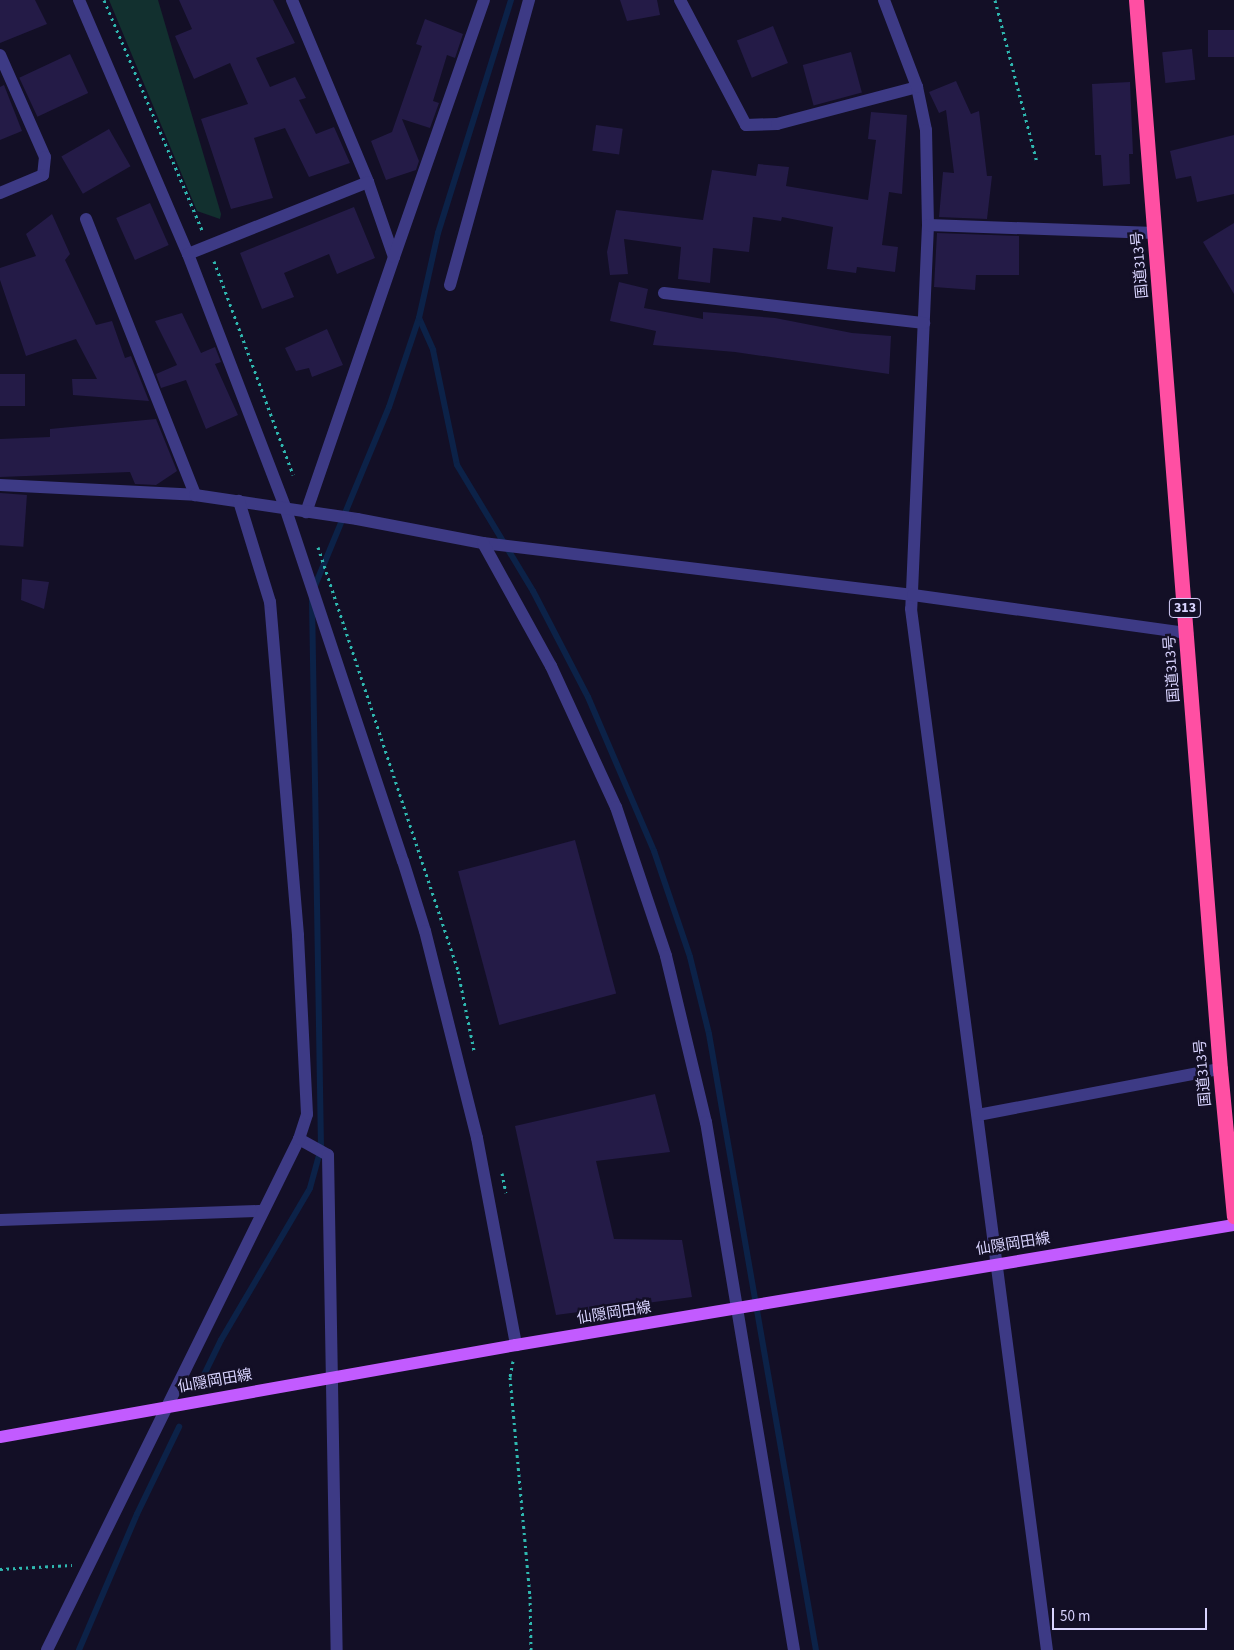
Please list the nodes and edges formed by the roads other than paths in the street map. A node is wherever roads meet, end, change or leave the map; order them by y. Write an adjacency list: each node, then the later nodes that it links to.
1 (80, 0): 16 (street)
2 (292, 0): 11 (street)
3 (484, 0): 17 (street)
4 (529, 0): 18 (street)
5 (680, 0): 10 (street)
6 (884, 0): 10 (street)
7 (1136, 0): 15 (highway, 国道313号 / 313)
8 (0, 55): 9 (street)
9 (3, 71): 12 (street)
10 (917, 87): 14 (street)
11 (368, 182): 16 (street); 17 (street)
12 (0, 193)
13 (86, 219): 22 (street)
14 (928, 225): 15 (street); 20 (street)
15 (1155, 233): 28 (highway, 国道313号 / 313)
16 (188, 254): 24 (street)
17 (394, 256): 25 (street)
18 (450, 285)
19 (664, 293): 20 (street)
20 (924, 323): 27 (street)
21 (0, 485): 22 (street)
22 (195, 495): 23 (street)
23 (239, 501): 24 (street); 31 (street)
24 (285, 507): 25 (street); 38 (street)
25 (306, 512): 26 (street)
26 (489, 544): 27 (street); 37 (street)
27 (913, 595): 28 (street); 30 (street)
28 (1187, 633): 29 (highway, 国道313号 / 313)
29 (1220, 1069): 30 (street); 33 (highway, 国道313号 / 313)
30 (978, 1115): 36 (street)
31 (299, 1139): 32 (street); 39 (street)
32 (263, 1211): 34 (street); 40 (street)
33 (1234, 1216)
34 (0, 1220)
35 (1234, 1225): 36 (main road, 仙隠岡田線)
36 (997, 1263): 37 (main road, 仙隠岡田線); 45 (street)
37 (739, 1308): 38 (main road, 仙隠岡田線); 44 (street)
38 (516, 1345): 39 (main road, 仙隠岡田線)
39 (332, 1377): 40 (main road, 仙隠岡田線); 43 (street)
40 (167, 1406): 41 (main road, 仙隠岡田線); 42 (street)
41 (0, 1437)
42 (47, 1650)
43 (337, 1650)
44 (794, 1650)
45 (1047, 1650)

